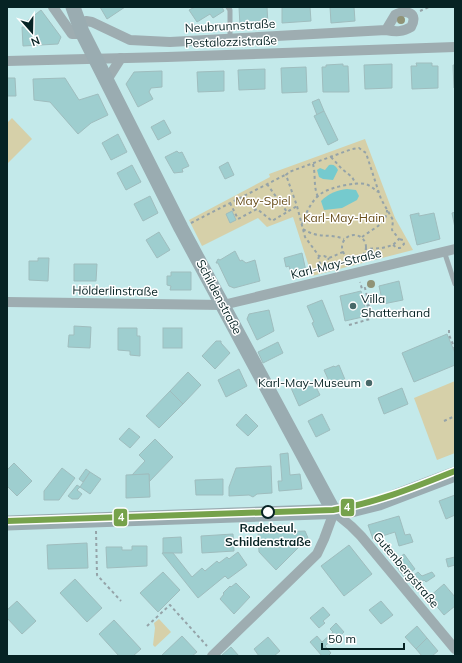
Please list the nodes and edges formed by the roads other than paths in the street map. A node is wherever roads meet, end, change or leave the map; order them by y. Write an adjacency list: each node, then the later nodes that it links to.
1 (53, 7): 4 (street, Neubrunnstraße)
2 (73, 7): 4 (street, Schildenstraße)
3 (228, 7): 6 (lane)
4 (80, 27): 6 (street, Neubrunnstraße); 9 (street, Schildenstraße)
5 (386, 30): 6 (street, Neubrunnstraße)
6 (230, 39)
7 (455, 47): 8 (street, Pestalozzistraße)
8 (121, 58): 9 (street, Pestalozzistraße); 11 (street)
9 (96, 59): 10 (street, Pestalozzistraße); 11 (street, Schildenstraße)
10 (7, 61)
11 (107, 80): 16 (street, Schildenstraße)
12 (455, 249): 13 (street, Karl-May-Straße)
13 (444, 251): 14 (lane); 16 (street, Karl-May-Straße)
14 (455, 284)
15 (7, 302): 16 (street, Hölderlinstraße)
16 (223, 305): 18 (street, Schildenstraße)
17 (455, 474): 18 (street)
18 (334, 512): 19 (street); 20 (street, Gutenbergstraße); 21 (street)
19 (7, 523)
20 (454, 645)
21 (213, 655)

